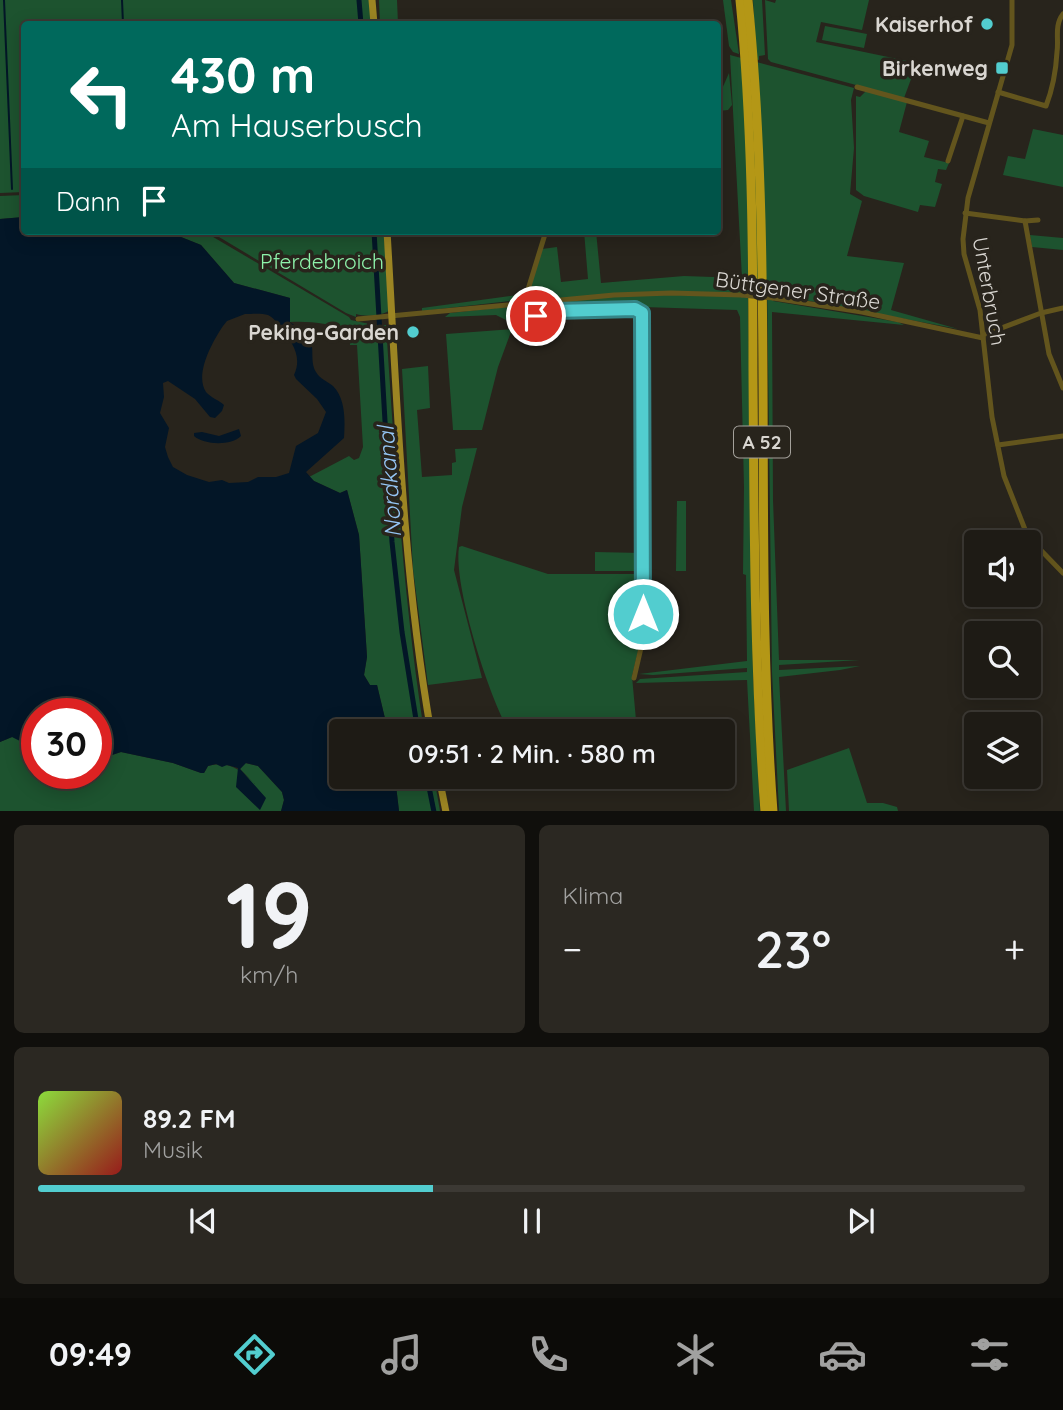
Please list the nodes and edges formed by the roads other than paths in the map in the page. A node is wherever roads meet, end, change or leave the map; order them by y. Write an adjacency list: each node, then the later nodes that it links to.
1 (372, 0): 6 (main road)
2 (740, 0): 7 (highway, A 52)
3 (748, 0): 7 (highway, A 52)
4 (1012, 0): 10 (street, Unterbruch)
5 (1063, 14): 10 (street)
6 (374, 21)
7 (748, 46): 8 (highway, A 52)
8 (750, 74): 33 (highway, A 52); 34 (highway, A 52)
9 (858, 87): 11 (street)
10 (998, 92): 12 (street, Unterbruch)
11 (963, 116): 12 (street); 13 (street)
12 (989, 123): 14 (street, Unterbruch)
13 (948, 161)
14 (965, 213): 16 (street); 24 (street, Unterbruch)
15 (1038, 220): 16 (street)
16 (1025, 221): 21 (street)
17 (387, 235): 22 (main road)
18 (545, 235): 19 (street)
19 (524, 303): 22 (street, Büttgener Straße); 24 (street, Büttgener Straße, bridge); 29 (street)
20 (1063, 308): 21 (street)
21 (1041, 313): 24 (street); 25 (street)
22 (392, 318): 23 (street, Büttgener Straße); 30 (main road)
23 (358, 319)
24 (983, 337): 27 (street, Unterbruch)
25 (1063, 388)
26 (1063, 436): 27 (street)
27 (998, 444): 28 (street, Unterbruch)
28 (1063, 573)
29 (634, 678)
30 (429, 719)
31 (441, 789): 32 (main road)
32 (446, 811)
33 (765, 811)
34 (773, 811)

